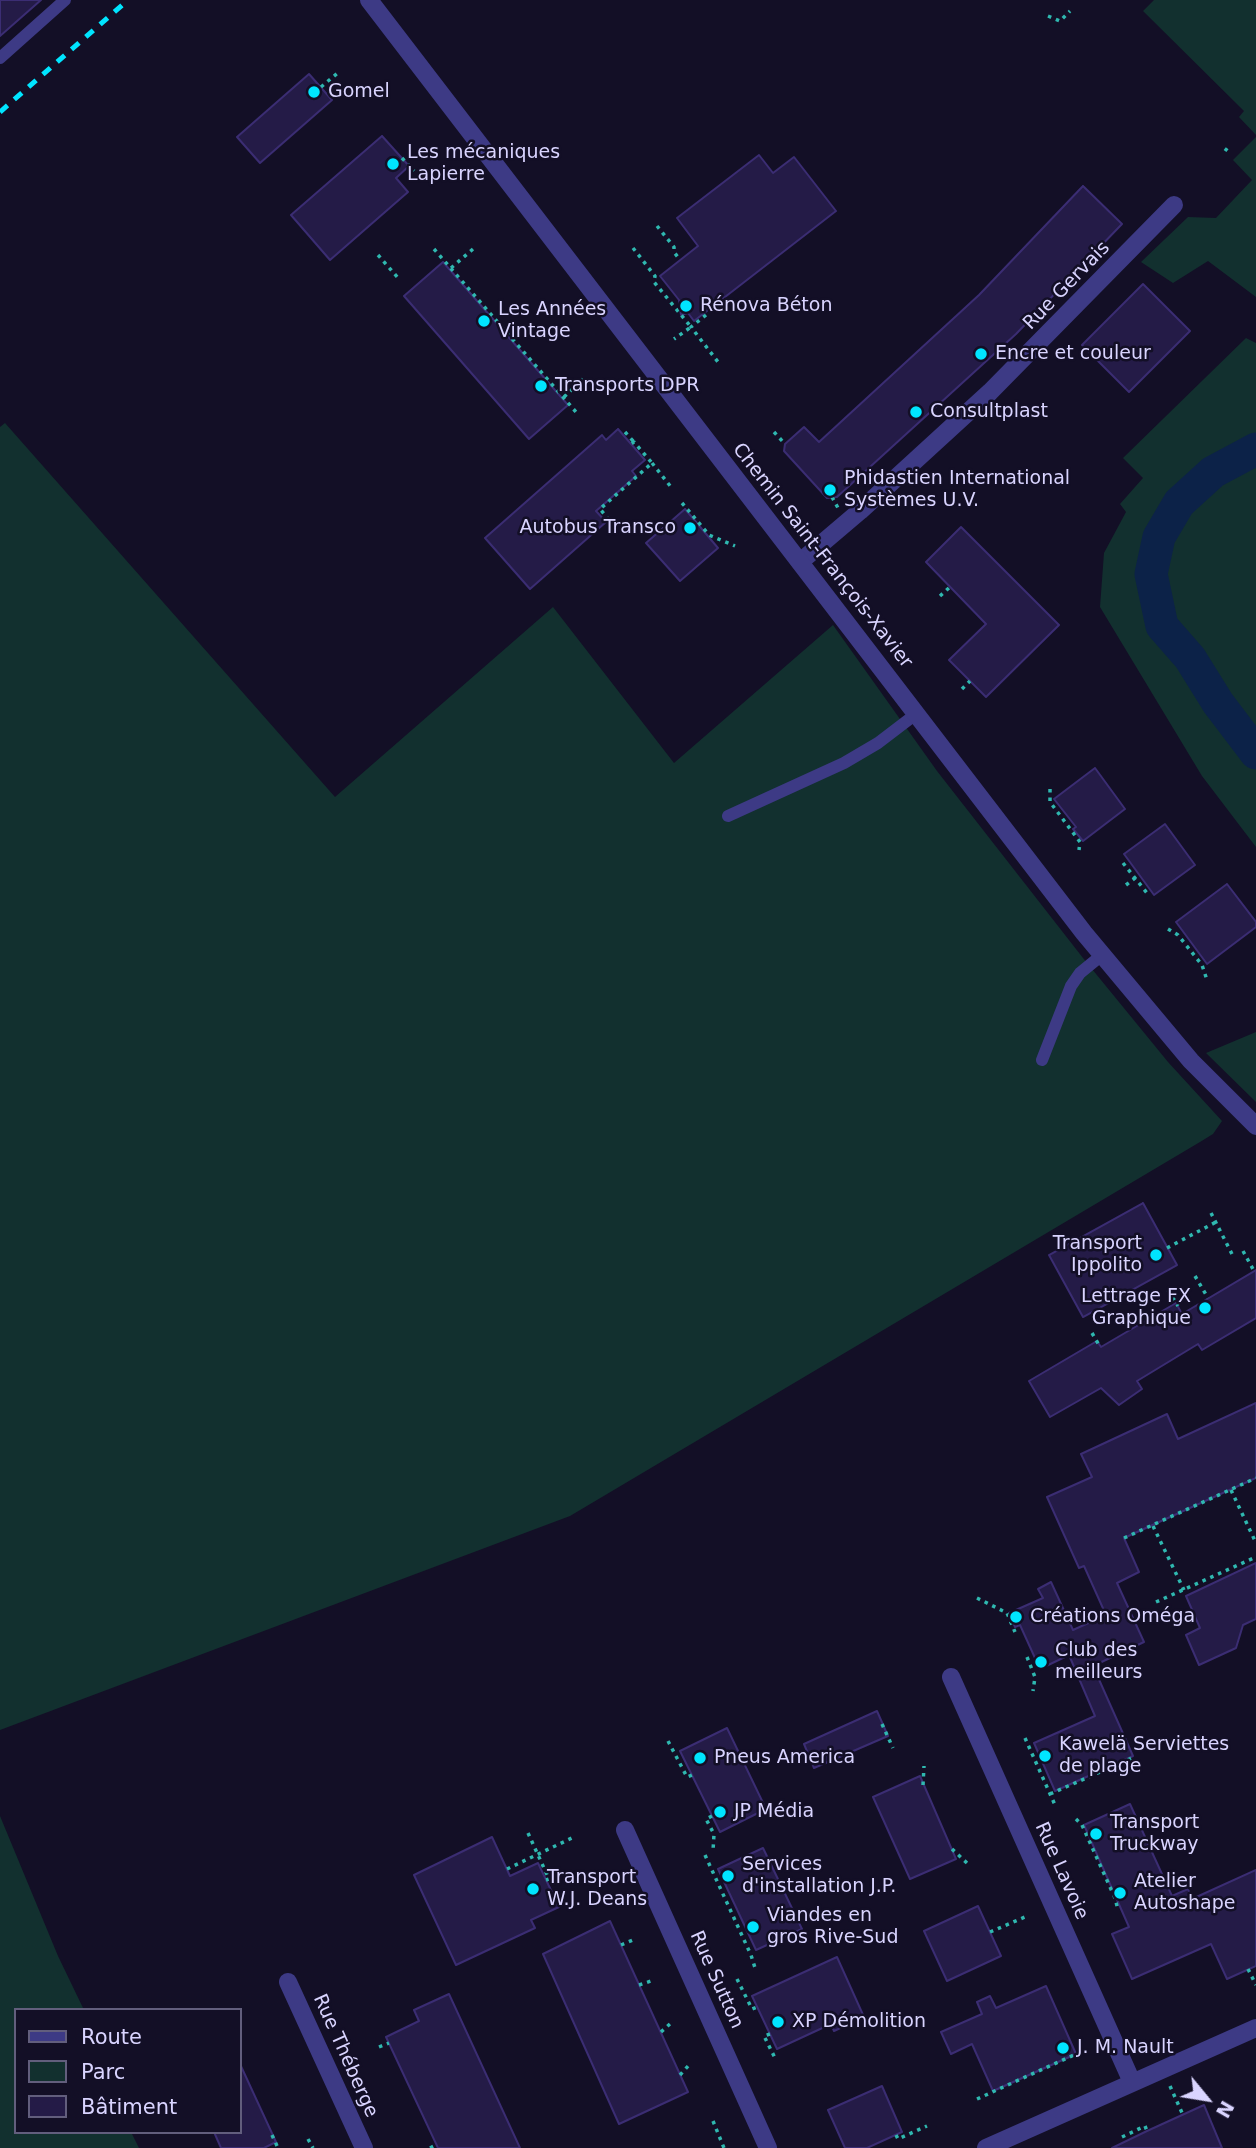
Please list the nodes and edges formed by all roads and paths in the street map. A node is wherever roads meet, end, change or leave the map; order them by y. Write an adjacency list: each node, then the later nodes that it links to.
1 (65, 0): 5 (lane)
2 (369, 0): 38 (street, Chemin Saint-François-Xavier)
3 (1070, 11): 4 (path)
4 (1048, 16)
5 (0, 58)
6 (340, 71): 7 (path)
7 (321, 87)
8 (1229, 146): 9 (path)
9 (1225, 151)
10 (402, 158): 11 (path)
11 (414, 171)
12 (1174, 205): 38 (street, Rue Gervais)
13 (657, 226): 18 (path)
14 (633, 248): 22 (path)
15 (434, 249): 19 (path)
16 (473, 249): 19 (path)
17 (378, 255): 20 (path)
18 (680, 260)
19 (450, 269): 26 (path)
20 (399, 279)
21 (706, 315): 22 (path)
22 (691, 327): 23 (path); 24 (path)
23 (674, 339)
24 (718, 362)
25 (583, 379): 26 (path)
26 (563, 398): 27 (path)
27 (576, 412)
28 (625, 432): 31 (path)
29 (774, 432): 30 (path)
30 (785, 444)
31 (652, 463): 32 (path); 36 (path)
32 (671, 487)
33 (832, 498): 35 (path)
34 (682, 503): 37 (path)
35 (841, 512)
36 (609, 520)
37 (735, 547)
38 (800, 562): 43 (street, Chemin Saint-François-Xavier)
39 (951, 586): 40 (path)
40 (940, 596)
41 (970, 681): 42 (path)
42 (962, 689)
43 (916, 713): 45 (lane); 52 (street, Chemin Saint-François-Xavier)
44 (1051, 789): 46 (path)
45 (728, 816)
46 (1079, 850)
47 (1123, 863): 48 (path)
48 (1137, 876): 49 (path); 50 (path)
49 (1126, 885)
50 (1147, 893)
51 (1168, 929): 53 (path)
52 (1102, 955): 54 (lane); 55 (street, Chemin Saint-François-Xavier)
53 (1207, 980)
54 (1042, 1060)
55 (1256, 1126)
56 (1211, 1213): 57 (path)
57 (1216, 1222): 58 (path); 60 (path)
58 (1167, 1248)
59 (1243, 1251): 61 (path)
60 (1233, 1256)
61 (1254, 1271)
62 (1195, 1276): 64 (path)
63 (1168, 1290): 65 (path)
64 (1208, 1298)
65 (1178, 1306)
66 (1092, 1333): 67 (path)
67 (1099, 1345)
68 (1256, 1478): 69 (path)
69 (1231, 1490): 70 (path); 72 (path)
70 (1153, 1525): 71 (path); 80 (path)
71 (1124, 1538)
72 (1256, 1542)
73 (1256, 1557): 74 (path)
74 (1246, 1562): 75 (path); 76 (path)
75 (1248, 1567)
76 (1230, 1569): 77 (path); 78 (path)
77 (1233, 1574)
78 (1199, 1583): 79 (path); 80 (path)
79 (1202, 1588)
80 (1184, 1590): 82 (path)
81 (976, 1598): 83 (path)
82 (1156, 1602)
83 (1015, 1632)
84 (1027, 1657): 86 (path)
85 (951, 1677): 140 (street, Rue Lavoie)
86 (1033, 1691)
87 (882, 1724): 90 (path)
88 (1025, 1738): 95 (path)
89 (668, 1741): 94 (path)
90 (893, 1748)
91 (683, 1756): 94 (path)
92 (1041, 1758): 95 (path)
93 (1132, 1758): 96 (path)
94 (678, 1759): 99 (path)
95 (1035, 1760): 101 (path)
96 (1127, 1760): 98 (path); 101 (path)
97 (924, 1766): 100 (path)
98 (1131, 1771)
99 (692, 1775)
100 (923, 1785)
101 (1050, 1794): 102 (path)
102 (1055, 1805)
103 (712, 1815): 109 (path)
104 (1076, 1819): 115 (path)
105 (625, 1830): 157 (street, Rue Sutton)
106 (528, 1833): 110 (path)
107 (574, 1837): 110 (path)
108 (952, 1849): 112 (path)
109 (713, 1851)
110 (537, 1854): 113 (path); 114 (path)
111 (705, 1855): 121 (path)
112 (968, 1864)
113 (507, 1869)
114 (546, 1881)
115 (1118, 1910)
116 (1025, 1917): 117 (path)
117 (990, 1932)
118 (633, 1940): 119 (path)
119 (621, 1945)
120 (754, 1947): 121 (path)
121 (749, 1950): 123 (path)
122 (1248, 1969): 128 (path)
123 (756, 1971)
124 (737, 1979): 129 (path)
125 (651, 1981): 127 (path)
126 (288, 1982): 154 (street, Rue Théberge)
127 (639, 1985)
128 (1256, 1985)
129 (757, 2007)
130 (671, 2023): 132 (path)
131 (1256, 2028): 140 (street)
132 (661, 2032)
133 (770, 2034): 137 (path)
134 (389, 2043): 135 (path)
135 (379, 2047)
136 (1076, 2054): 142 (path)
137 (776, 2060)
138 (689, 2065): 139 (path)
139 (680, 2075)
140 (1132, 2082): 158 (street)
141 (1170, 2086): 143 (path)
142 (977, 2099)
143 (1183, 2115)
144 (713, 2121): 156 (path)
145 (927, 2126): 148 (path)
146 (1147, 2131): 149 (path)
147 (272, 2135): 152 (path)
148 (896, 2135)
149 (1122, 2137)
150 (309, 2139): 153 (path)
151 (436, 2145): 155 (path)
152 (278, 2148)
153 (313, 2148)
154 (364, 2148)
155 (430, 2148)
156 (724, 2148)
157 (768, 2148)
158 (986, 2148)

